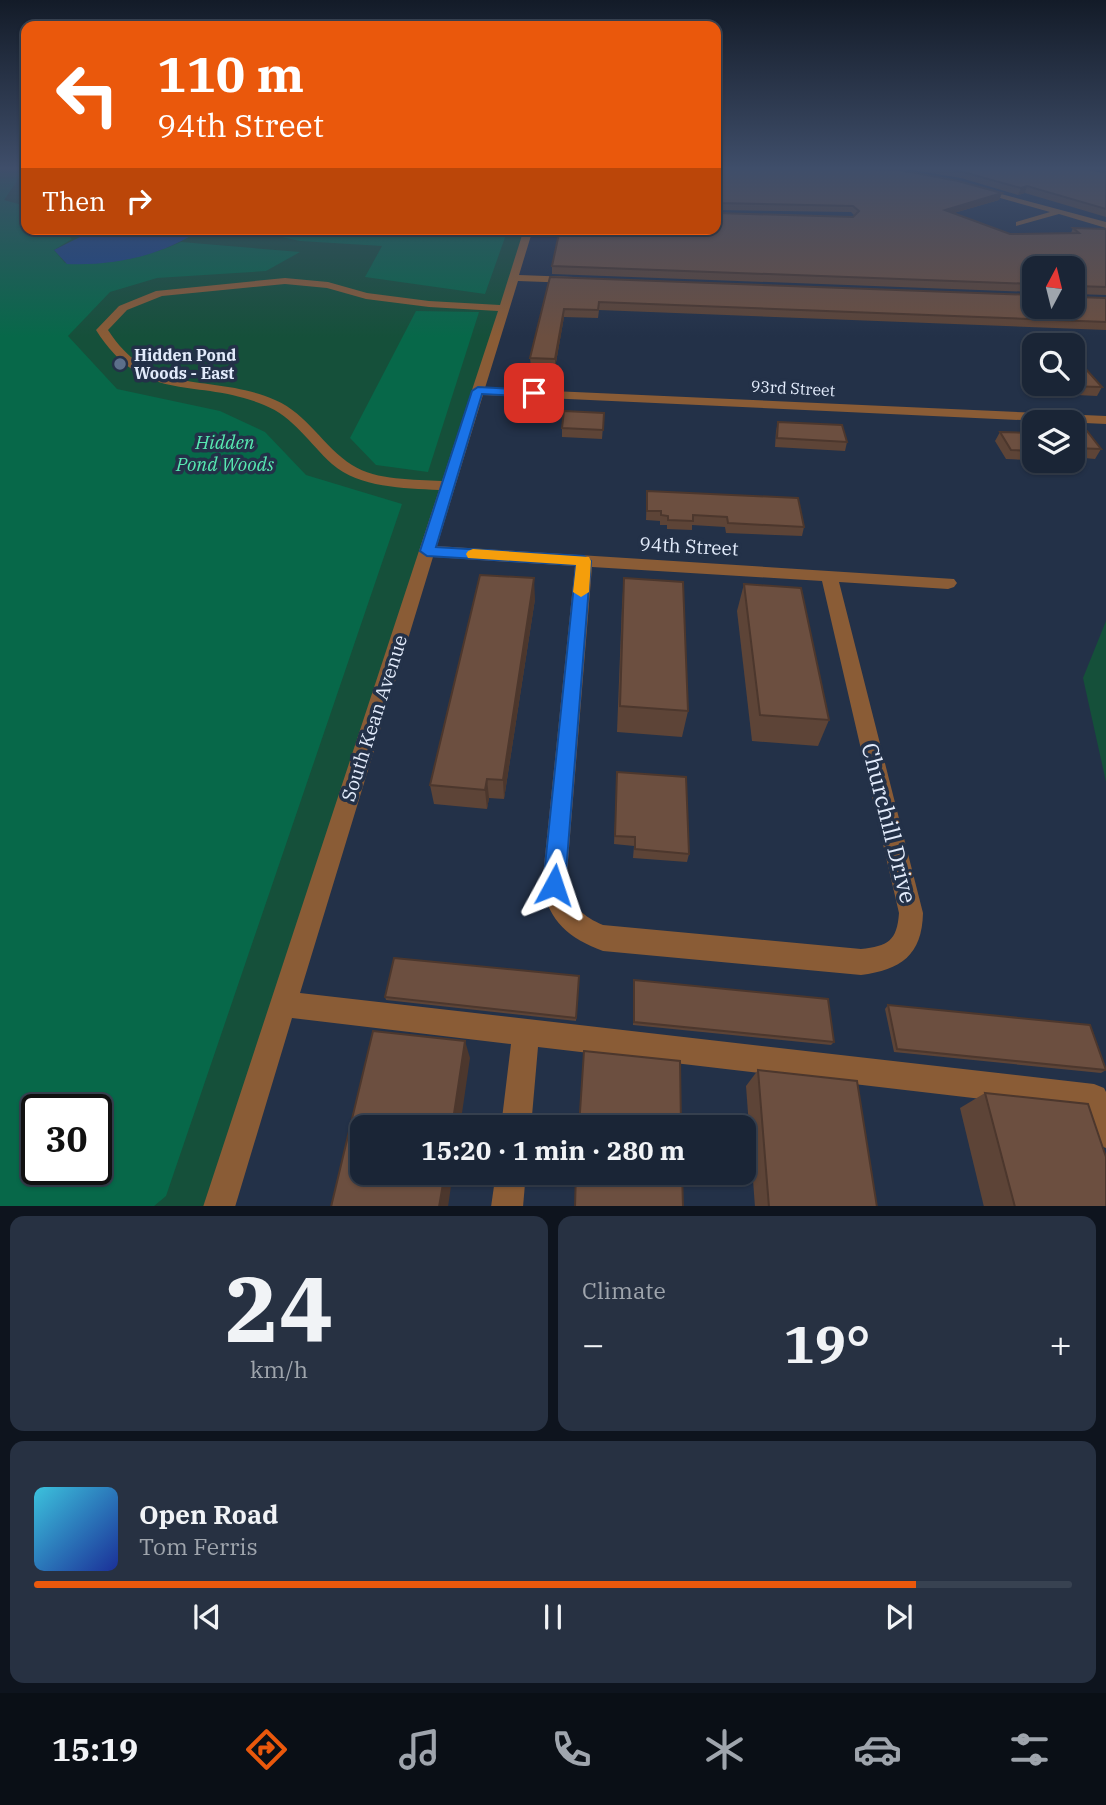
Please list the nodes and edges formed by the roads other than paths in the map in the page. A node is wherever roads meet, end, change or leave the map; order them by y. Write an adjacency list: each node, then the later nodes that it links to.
1 (527, 235): 2 (street, South Kean Avenue)
2 (514, 278): 3 (street); 4 (street, South Kean Avenue)
3 (589, 281)
4 (504, 308): 5 (street, South Kean Avenue); 7 (street)
5 (478, 391): 6 (street, 93rd Street); 7 (street, South Kean Avenue)
6 (1106, 420)
7 (448, 486): 8 (street, South Kean Avenue)
8 (427, 551): 9 (street, 94th Street); 12 (street, South Kean Avenue)
9 (584, 561): 10 (street, 94th Street); 10 (street, Churchill Drive)
10 (829, 576): 11 (street, 94th Street)
11 (948, 583)
12 (283, 1004): 13 (street); 17 (street, South Kean Avenue)
13 (526, 1032): 14 (street); 15 (street)
14 (517, 1115)
15 (1106, 1133)
16 (509, 1185): 18 (street)
17 (219, 1206)
18 (507, 1206)

